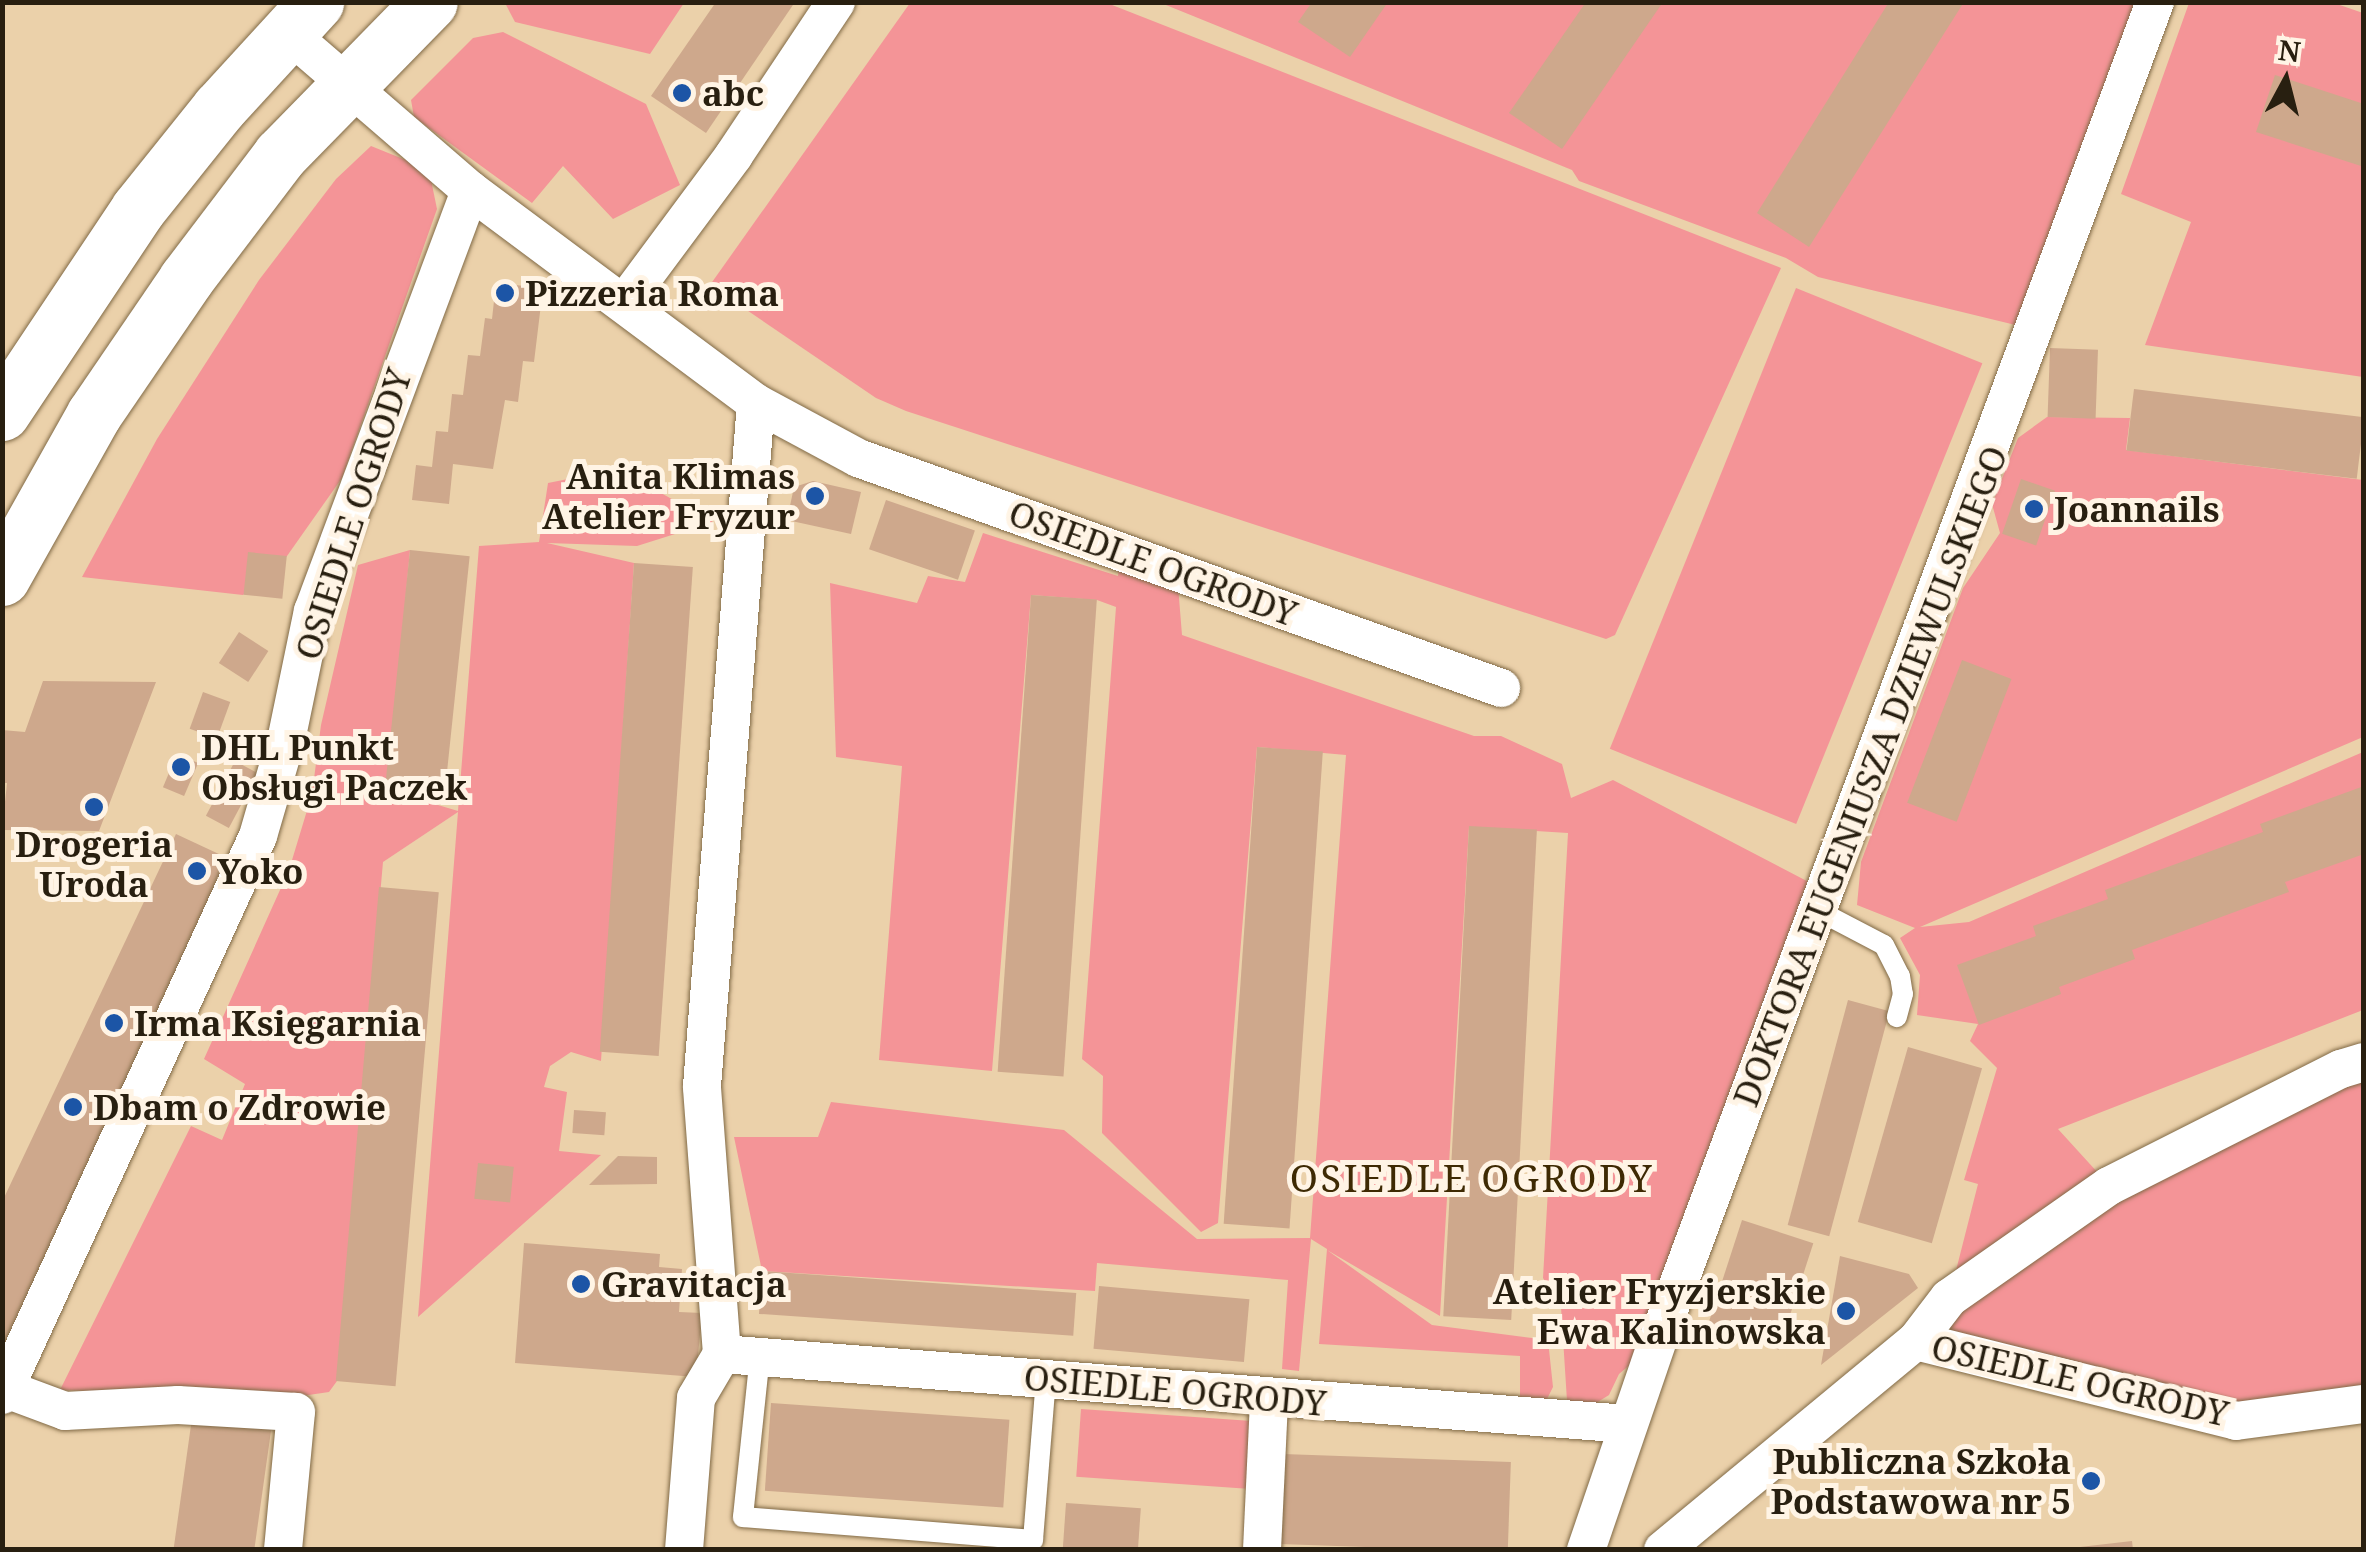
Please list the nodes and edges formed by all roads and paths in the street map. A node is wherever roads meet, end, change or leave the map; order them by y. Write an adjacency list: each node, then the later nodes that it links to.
1 (430, 2): 5 (main road)
2 (836, 2): 7 (street)
3 (2155, 2): 12 (street, DOKTORA EUGENIUSZA DZIEWULSKIEGO)
4 (302, 17): 5 (street, OSIEDLE OGRODY); 9 (main road)
5 (346, 84): 6 (street, OSIEDLE OGRODY); 10 (main road)
6 (470, 190): 7 (street, OSIEDLE OGRODY); 19 (street, OSIEDLE OGRODY)
7 (625, 302): 8 (street, OSIEDLE OGRODY)
8 (756, 403): 11 (street, OSIEDLE OGRODY); 16 (street)
9 (2, 412)
10 (8, 553)
11 (1501, 688)
12 (1819, 911): 13 (lane); 22 (street, DOKTORA EUGENIUSZA DZIEWULSKIEGO)
13 (1897, 1017)
14 (2364, 1062): 15 (street, OSIEDLE OGRODY)
15 (1916, 1341): 21 (street, OSIEDLE OGRODY); 27 (street, OSIEDLE OGRODY)
16 (722, 1354): 17 (street, OSIEDLE OGRODY); 24 (street)
17 (760, 1355): 18 (street, OSIEDLE OGRODY); 18 (lane)
18 (1046, 1378): 20 (street, OSIEDLE OGRODY)
19 (4, 1392): 23 (street, OSIEDLE OGRODY)
20 (1269, 1398): 22 (street, OSIEDLE OGRODY); 25 (street)
21 (2364, 1404)
22 (1628, 1424): 26 (street, DOKTORA EUGENIUSZA DZIEWULSKIEGO)
23 (283, 1550)
24 (684, 1550)
25 (1262, 1550)
26 (1586, 1550)
27 (1663, 1550)

